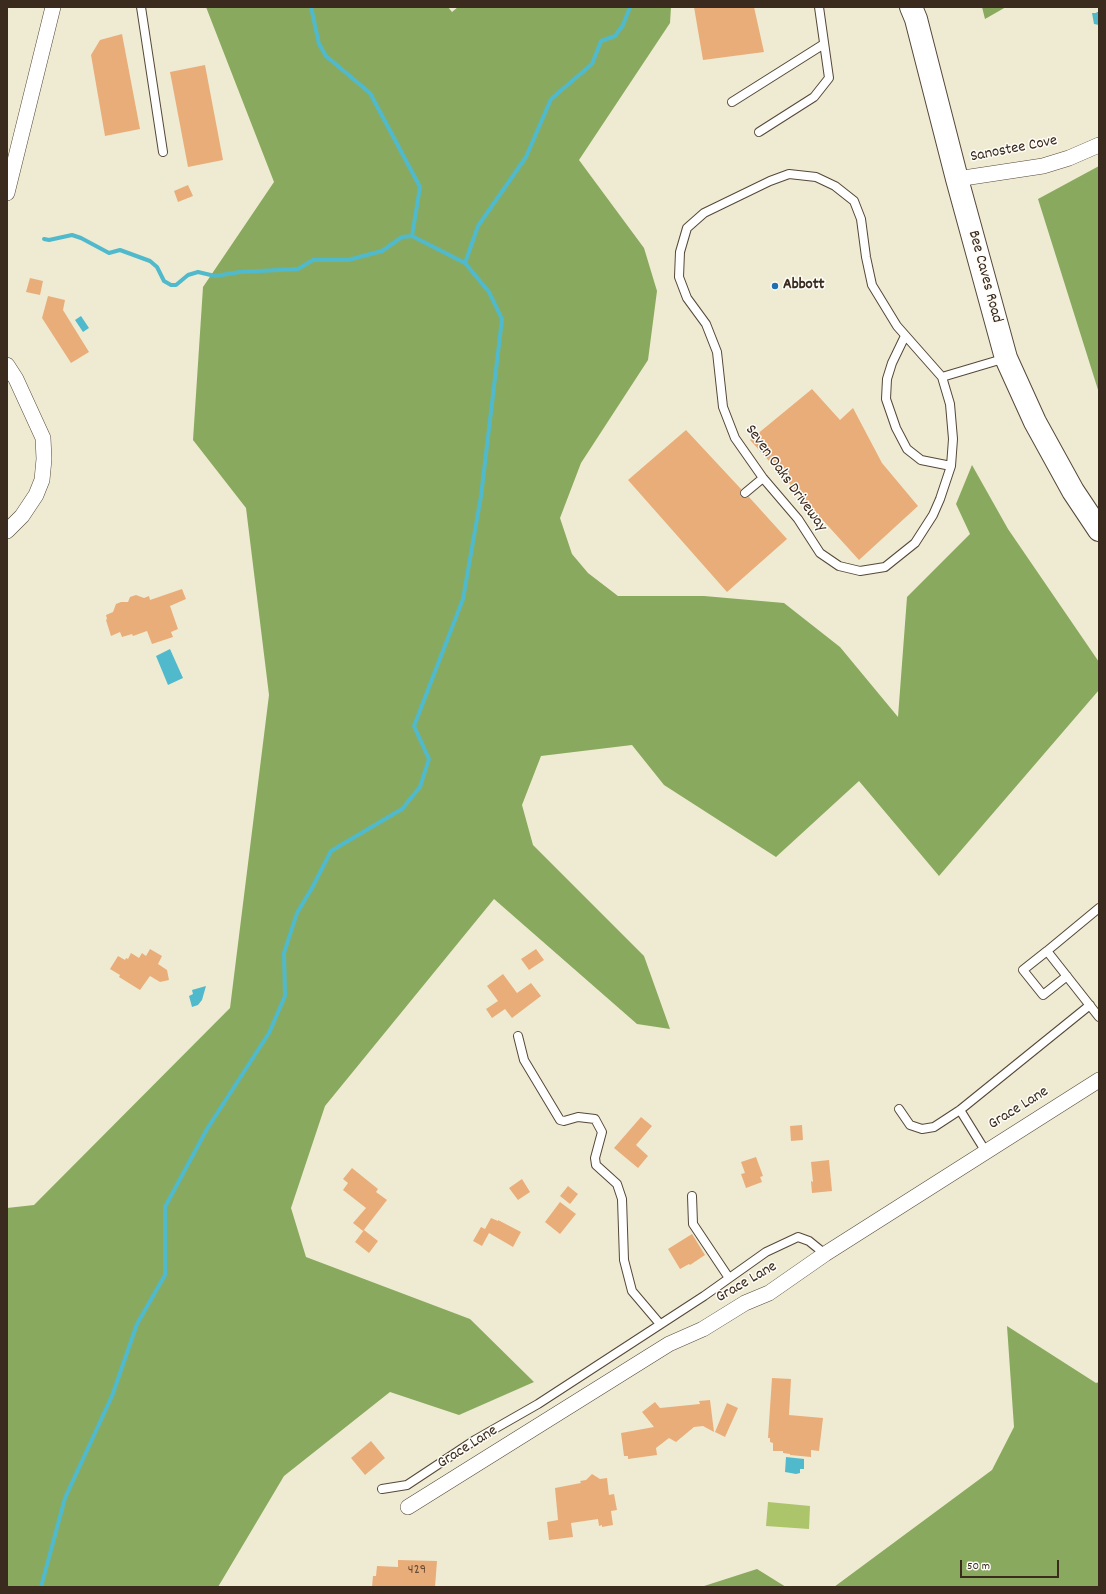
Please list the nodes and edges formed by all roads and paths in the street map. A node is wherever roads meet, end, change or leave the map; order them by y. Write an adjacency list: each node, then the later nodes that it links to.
1 (53, 7): 11 (street)
2 (142, 7): 9 (lane)
3 (820, 7): 5 (lane)
4 (911, 7): 10 (main road, Bee Caves Road)
5 (824, 44): 6 (lane); 7 (lane)
6 (732, 102)
7 (759, 132)
8 (1099, 145): 10 (street, Sanostee Cove)
9 (163, 152)
10 (957, 179): 13 (main road, Bee Caves Road)
11 (7, 193)
12 (905, 336): 15 (lane, Seven Oaks Driveway); 16 (lane); 17 (lane, Seven Oaks Driveway)
13 (1006, 358): 15 (lane); 19 (main road, Bee Caves Road)
14 (7, 365): 20 (street)
15 (942, 377): 16 (lane, Seven Oaks Driveway)
16 (951, 466): 17 (lane, Seven Oaks Driveway)
17 (764, 478): 18 (lane)
18 (745, 493)
19 (1099, 530)
20 (7, 531)
21 (1099, 908): 22 (lane)
22 (1047, 951): 23 (lane); 23 (lane)
23 (1067, 976): 24 (lane)
24 (1090, 1006): 25 (lane); 29 (lane)
25 (1099, 1017)
26 (518, 1036): 34 (lane)
27 (1099, 1080): 30 (street, Grace Lane)
28 (899, 1110): 29 (lane)
29 (960, 1110): 30 (lane)
30 (986, 1152): 32 (street, Grace Lane)
31 (692, 1196): 33 (lane)
32 (825, 1254): 33 (lane); 36 (street, Grace Lane)
33 (729, 1278): 34 (lane)
34 (660, 1324): 35 (lane)
35 (382, 1489)
36 (408, 1507)

